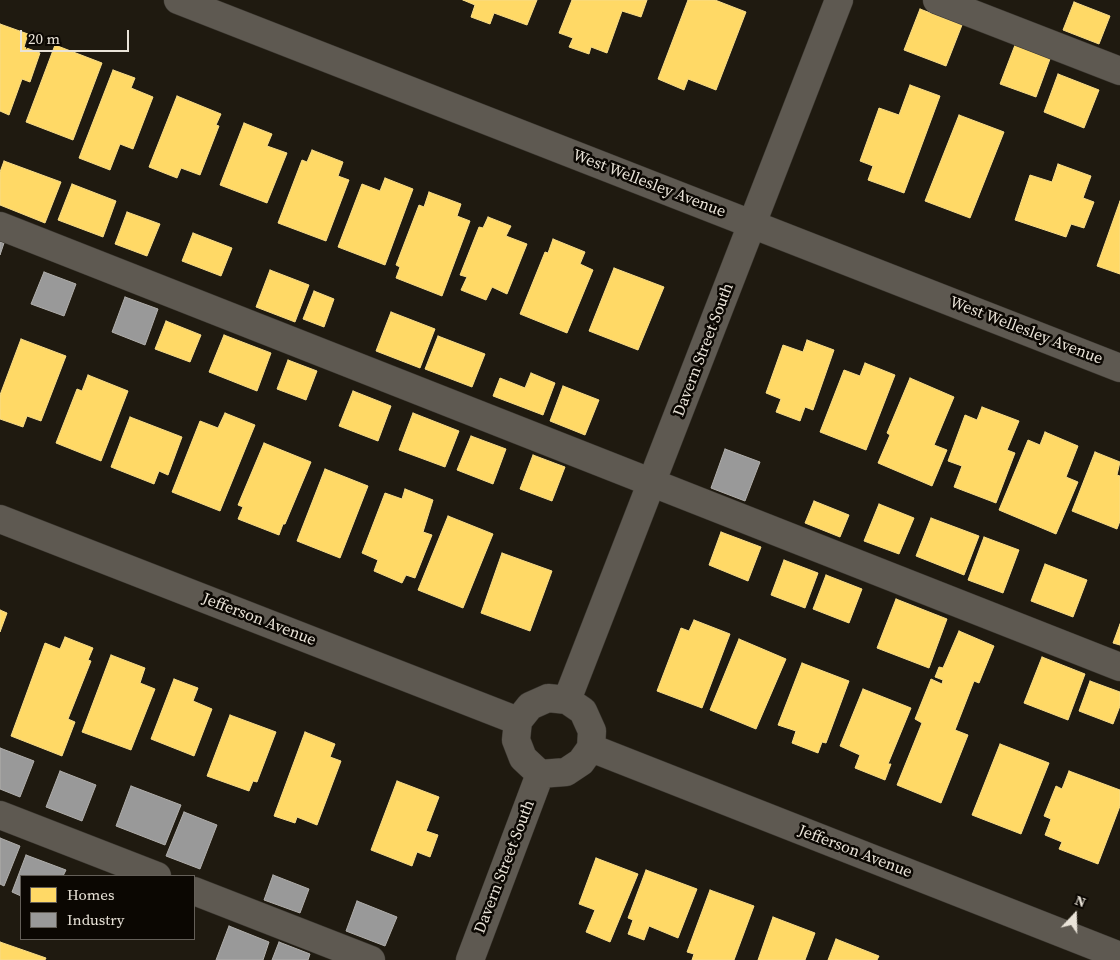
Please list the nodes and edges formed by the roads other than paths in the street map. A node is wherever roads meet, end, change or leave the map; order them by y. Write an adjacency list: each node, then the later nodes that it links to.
1 (178, 0): 5 (street, West Wellesley Avenue)
2 (839, 0): 5 (street, Davern Street South)
3 (937, 0): 4 (street)
4 (1120, 71)
5 (752, 225): 7 (street, West Wellesley Avenue); 8 (street, Davern Street South)
6 (0, 226): 8 (street)
7 (1120, 368)
8 (652, 485): 10 (street); 11 (street, Davern Street South)
9 (0, 519): 12 (street, Jefferson Avenue)
10 (1120, 667)
11 (567, 700): 12 (street); 13 (street)
12 (518, 721): 14 (street)
13 (590, 748): 14 (street); 18 (street, Jefferson Avenue)
14 (540, 774): 20 (street, Davern Street South)
15 (0, 815): 16 (street)
16 (154, 875)
17 (195, 891): 19 (street)
18 (1120, 956)
19 (371, 960)
20 (470, 960)

